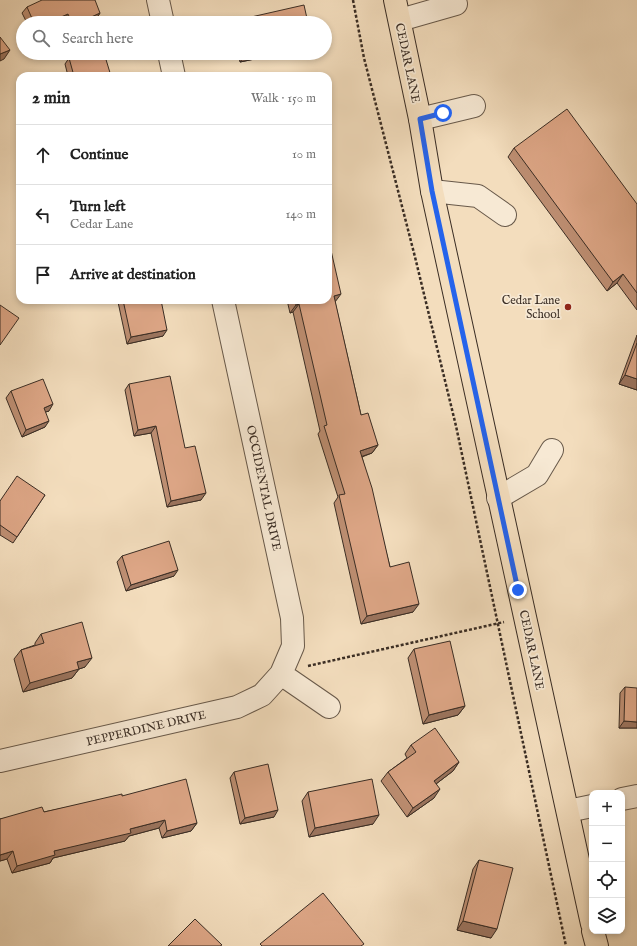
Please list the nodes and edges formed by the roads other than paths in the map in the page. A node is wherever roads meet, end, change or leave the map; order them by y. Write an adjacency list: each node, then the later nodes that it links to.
1 (158, 0): 4 (street)
2 (456, 4): 3 (street)
3 (397, 10): 8 (main road, CEDAR LANE)
4 (161, 16)
5 (171, 60): 6 (street)
6 (173, 72)
7 (474, 106): 8 (street)
8 (420, 119): 9 (main road, CEDAR LANE)
9 (432, 191): 10 (street); 13 (main road, CEDAR LANE)
10 (505, 215)
11 (224, 304): 14 (street, OCCIDENTAL DRIVE)
12 (552, 450): 13 (street)
13 (498, 498): 20 (main road, CEDAR LANE)
14 (281, 674): 15 (street); 16 (street, PEPPERDINE DRIVE)
15 (329, 707)
16 (0, 761)
17 (637, 796): 18 (street)
18 (625, 798)
19 (589, 807): 20 (street)
20 (568, 811): 21 (main road, CEDAR LANE)
21 (589, 910)
22 (594, 934): 23 (main road)
23 (597, 946)

